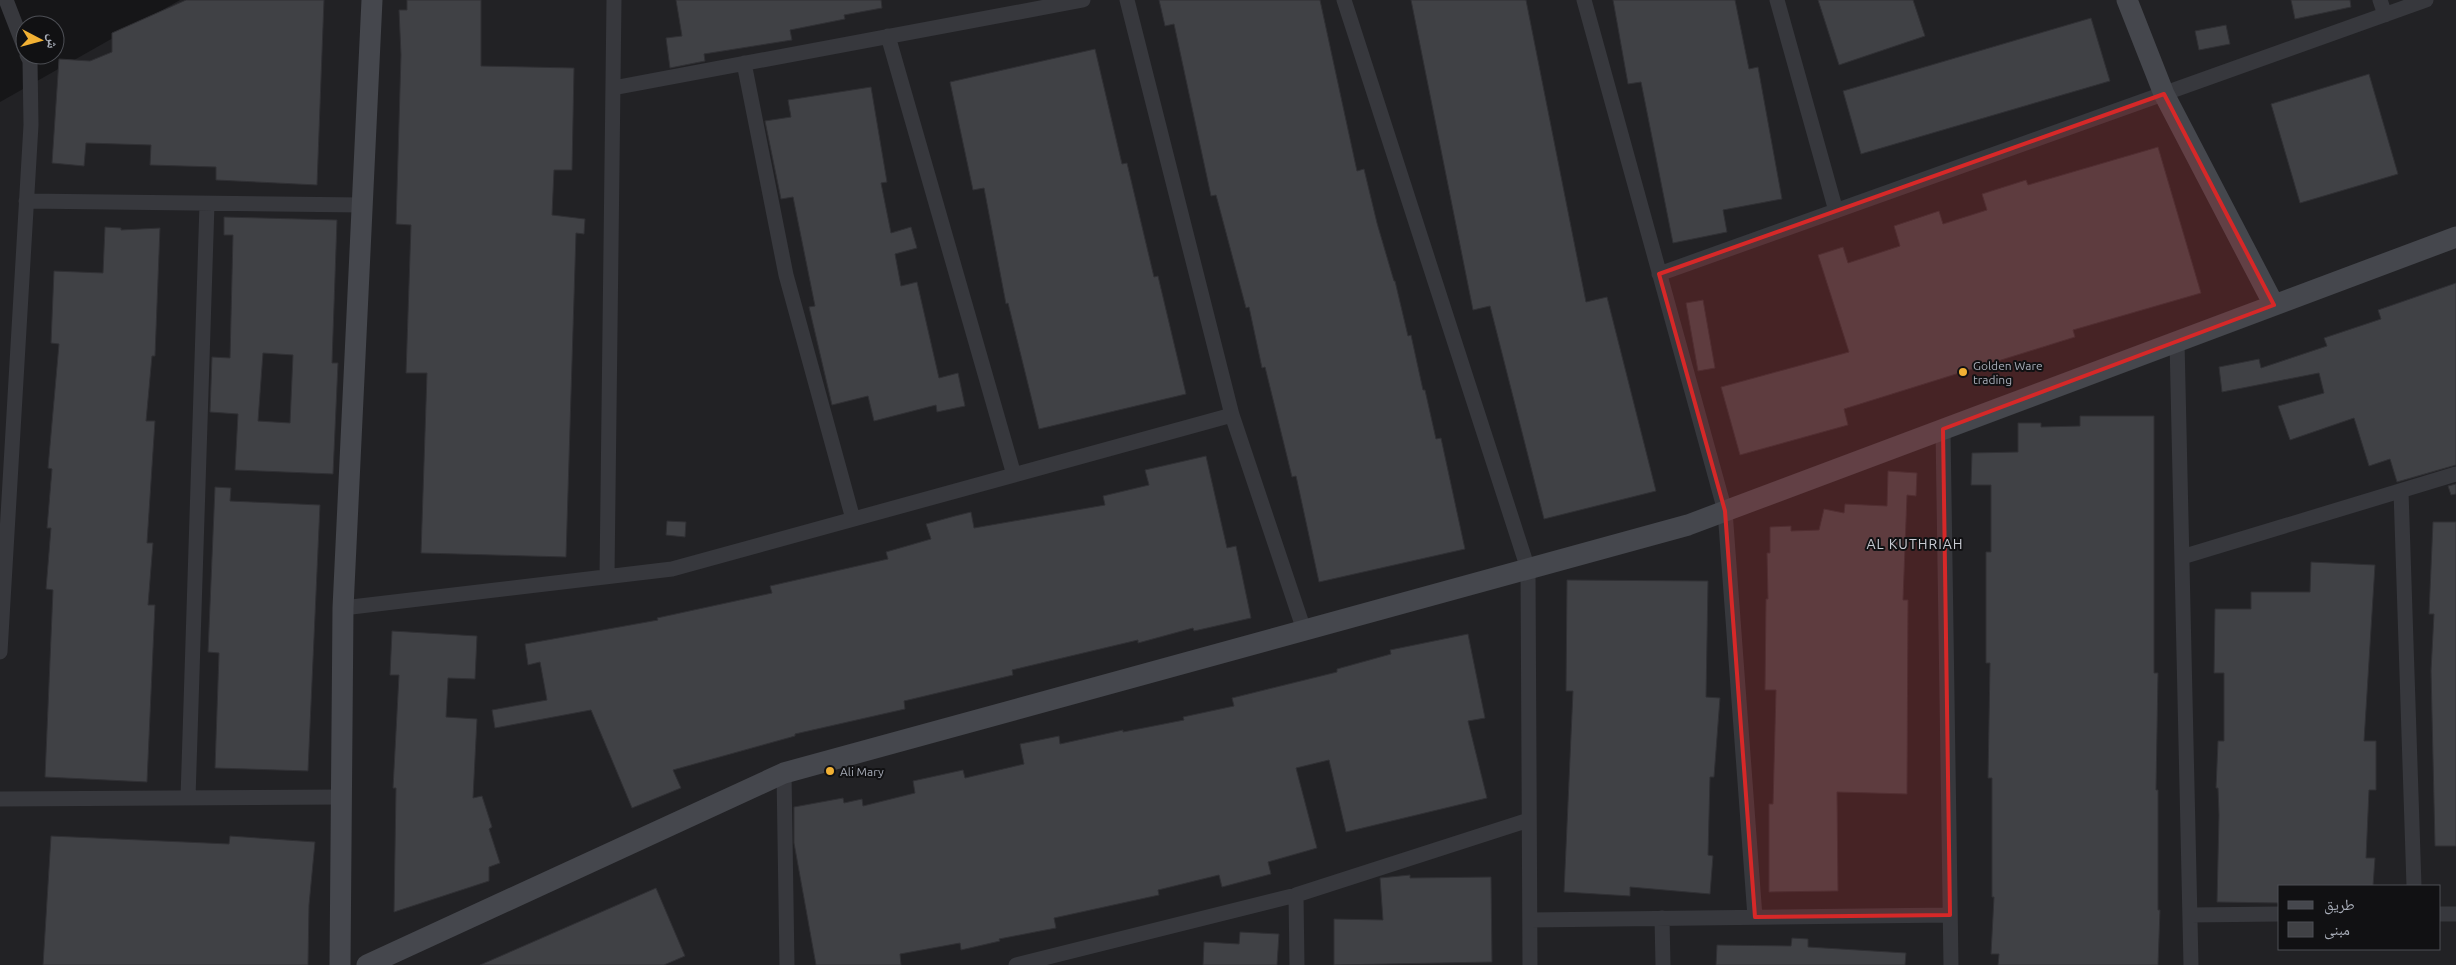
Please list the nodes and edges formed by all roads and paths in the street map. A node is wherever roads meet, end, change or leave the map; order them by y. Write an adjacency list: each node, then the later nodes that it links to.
1 (6, 0): 13 (street)
2 (372, 0): 21 (street)
3 (614, 0): 17 (street)
4 (1083, 0): 14 (street)
5 (1126, 0): 27 (street)
6 (1344, 0): 35 (street)
7 (1584, 0): 24 (street)
8 (1777, 0): 22 (street)
9 (2127, 0): 18 (street)
10 (2380, 0): 12 (street)
11 (2426, 0): 12 (street)
12 (2385, 15): 18 (street)
13 (15, 23)
14 (888, 36): 15 (street); 30 (street)
15 (744, 63): 17 (street); 33 (street)
16 (30, 65): 19 (street)
17 (613, 88): 36 (street)
18 (2164, 94): 22 (street); 25 (street)
19 (26, 201): 20 (street); 39 (street)
20 (207, 204): 21 (street); 42 (street)
21 (362, 206): 37 (street)
22 (1836, 211): 24 (street)
23 (2456, 237): 25 (street)
24 (1660, 274): 32 (street)
25 (2274, 305): 26 (street)
26 (2177, 341): 28 (street); 34 (street)
27 (1232, 415): 30 (street); 38 (street)
28 (1943, 429): 32 (street); 50 (street)
29 (2456, 474): 31 (street)
30 (1014, 475): 33 (street)
31 (2402, 491): 34 (street); 45 (street)
32 (1725, 511): 35 (street); 52 (street)
33 (853, 519): 36 (street)
34 (2182, 557): 51 (street)
35 (1528, 569): 38 (street); 44 (street)
36 (607, 576): 37 (street)
37 (343, 608): 41 (street)
38 (1304, 630): 40 (street)
39 (0, 652)
40 (784, 773): 56 (street); 57 (street)
41 (342, 797): 42 (street); 55 (street)
42 (188, 798): 43 (street)
43 (0, 799)
44 (1529, 820): 46 (street); 54 (street)
45 (2414, 885)
46 (1296, 895): 58 (street); 59 (street)
47 (2278, 914): 51 (street)
48 (2441, 914): 49 (street)
49 (2456, 914)
50 (1950, 915): 52 (street); 62 (street)
51 (2190, 915): 63 (street)
52 (1755, 917): 53 (street)
53 (1662, 918): 54 (street); 61 (street)
54 (1530, 920): 60 (street)
55 (340, 965)
56 (367, 965)
57 (786, 965)
58 (1016, 965)
59 (1297, 965)
60 (1530, 965)
61 (1663, 965)
62 (1951, 965)
63 (2191, 965)

